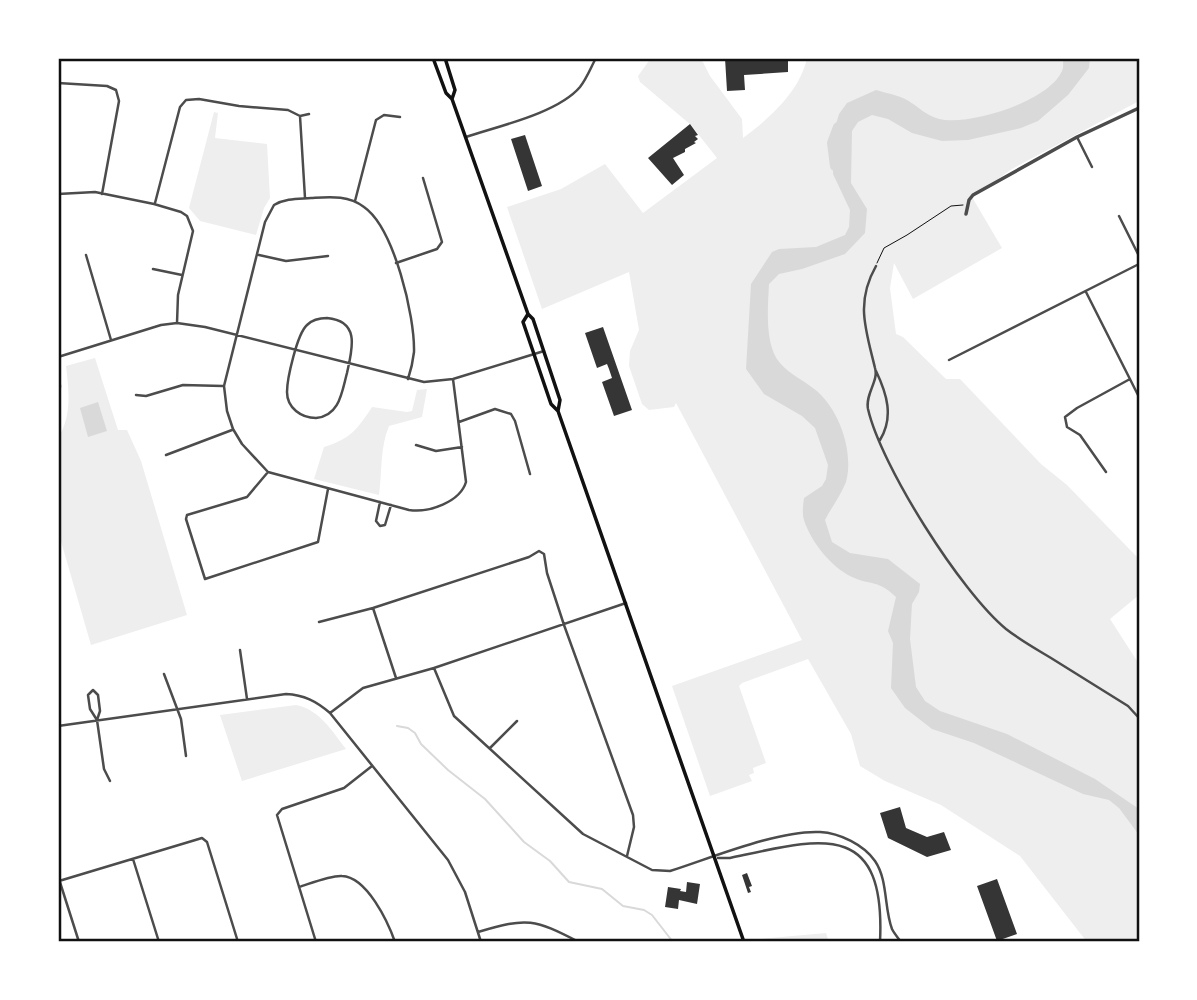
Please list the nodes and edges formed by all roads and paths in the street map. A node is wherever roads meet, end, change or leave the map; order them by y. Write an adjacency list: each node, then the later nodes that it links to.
1 (278, 58): 2 (main road)
2 (320, 58)
3 (433, 58): 7 (main road)
4 (445, 58): 7 (main road)
5 (596, 58): 12 (street)
6 (58, 83): 17 (street)
7 (452, 99): 12 (main road)
8 (1139, 108): 13 (street)
9 (309, 114): 10 (street)
10 (300, 116): 18 (street); 20 (street)
11 (400, 117): 19 (street)
12 (466, 137): 34 (main road)
13 (1077, 137): 14 (street); 21 (street)
14 (1092, 167)
15 (423, 178): 28 (street)
16 (58, 194): 17 (street)
17 (102, 194): 20 (street)
18 (305, 198): 19 (street); 24 (street)
19 (355, 201): 28 (street)
20 (155, 204): 32 (street)
21 (968, 205): 22 (street); 30 (path)
22 (966, 214)
23 (1119, 216): 27 (street)
24 (258, 254): 26 (street); 36 (street)
25 (86, 255): 37 (street)
26 (328, 256)
27 (1139, 256)
28 (396, 263): 46 (street)
29 (1139, 264): 33 (street)
30 (876, 265): 44 (street)
31 (153, 269): 32 (street)
32 (182, 275): 35 (street)
33 (1086, 292): 42 (street); 48 (street)
34 (528, 314): 39 (main road); 40 (main road)
35 (177, 323): 36 (street); 37 (street)
36 (236, 335): 38 (street); 49 (street)
37 (111, 340): 41 (street)
38 (296, 351): 43 (street); 43 (street); 43 (street)
39 (544, 351): 40 (street); 53 (main road)
40 (533, 353): 47 (street); 53 (main road)
41 (58, 357)
42 (949, 360)
43 (349, 364): 46 (street)
44 (876, 371): 56 (street); 56 (street)
45 (58, 372): 52 (street)
46 (408, 379): 47 (street)
47 (453, 379): 54 (street)
48 (1130, 379): 51 (street); 61 (street)
49 (224, 386): 50 (street); 55 (street)
50 (136, 395)
51 (1139, 397)
52 (58, 411)
53 (558, 411): 66 (main road)
54 (459, 422): 58 (street); 62 (street)
55 (233, 429): 59 (street); 60 (street)
56 (880, 440): 77 (street)
57 (416, 444): 58 (street)
58 (462, 447): 65 (street)
59 (166, 455)
60 (268, 472): 63 (street); 63 (street)
61 (1106, 472)
62 (530, 474)
63 (328, 489): 64 (street)
64 (380, 502): 65 (street); 65 (street)
65 (391, 505)
66 (625, 603): 69 (street); 88 (main road)
67 (373, 608): 68 (street); 69 (street); 73 (street)
68 (319, 622)
69 (564, 625): 71 (street); 87 (street)
70 (240, 650): 74 (street)
71 (434, 668): 73 (street); 81 (street)
72 (164, 674): 75 (street)
73 (396, 678): 76 (street)
74 (247, 699): 75 (street); 76 (street)
75 (177, 709): 78 (street); 82 (street)
76 (330, 713): 83 (street)
77 (1139, 718)
78 (97, 720): 78 (street); 80 (street); 84 (street)
79 (517, 721): 81 (street)
80 (58, 726)
81 (490, 748): 87 (street)
82 (186, 756)
83 (372, 766): 92 (street); 93 (street)
84 (110, 781)
85 (790, 835): 86 (street); 88 (street); 103 (street)
86 (792, 845): 88 (street); 102 (street)
87 (626, 856): 88 (street)
88 (715, 857): 101 (main road)
89 (132, 858): 91 (street); 95 (street); 96 (street)
90 (58, 876): 91 (street)
91 (60, 881): 94 (street)
92 (298, 887): 97 (street); 98 (street)
93 (478, 932): 99 (street); 100 (street)
94 (79, 942)
95 (159, 942)
96 (238, 942)
97 (316, 942)
98 (395, 942)
99 (481, 942)
100 (579, 942)
101 (744, 942)
102 (880, 942)
103 (901, 942)

